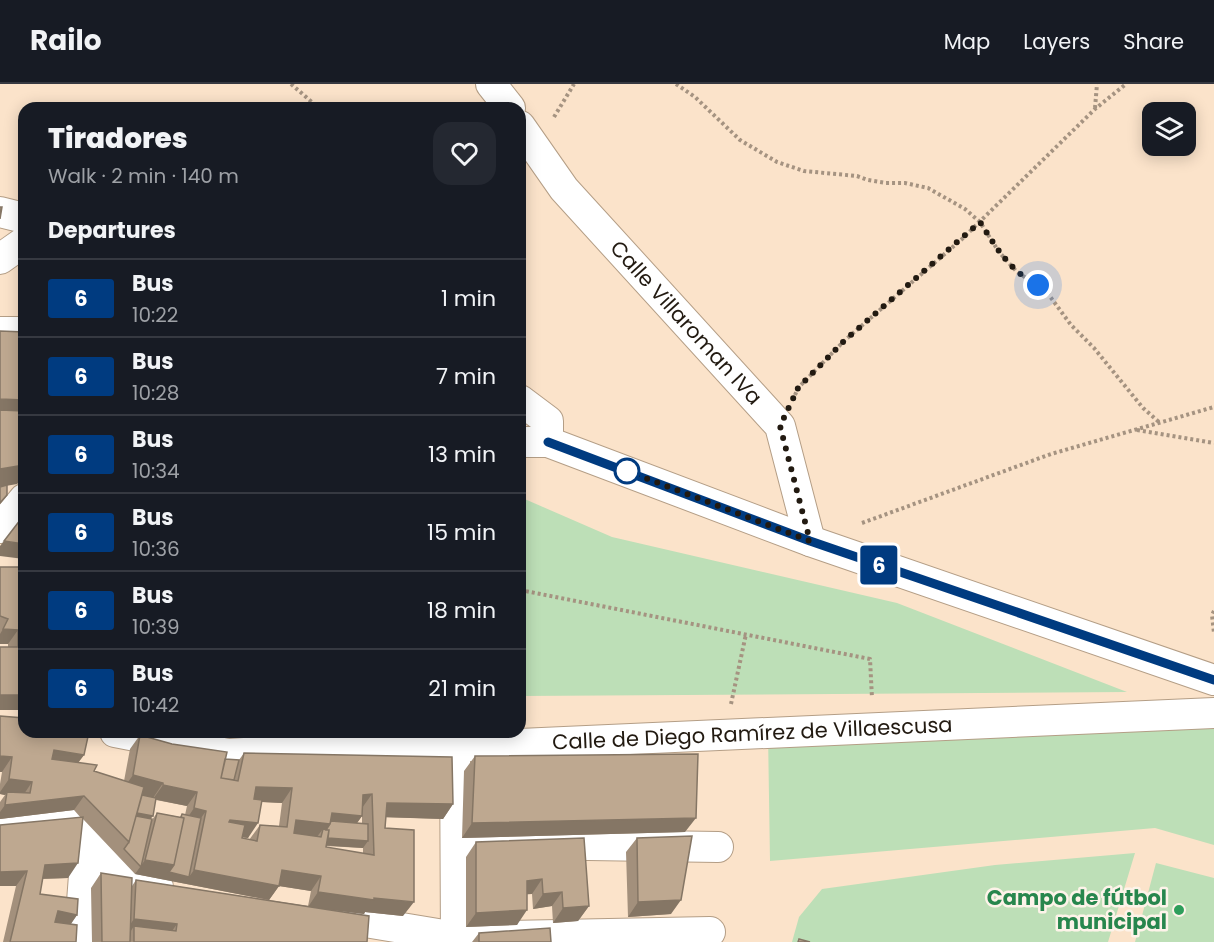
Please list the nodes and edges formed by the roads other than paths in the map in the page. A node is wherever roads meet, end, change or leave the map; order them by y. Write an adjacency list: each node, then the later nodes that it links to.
1 (491, 84): 2 (street)
2 (505, 102)
3 (526, 135): 16 (street, Calle Villaroman IVa)
4 (0, 212): 5 (street)
5 (18, 216)
6 (18, 246): 7 (street)
7 (0, 259)
8 (0, 332): 9 (street)
9 (18, 332)
10 (526, 404): 11 (street)
11 (534, 442): 16 (street)
12 (18, 494): 13 (street)
13 (0, 495)
14 (18, 506): 15 (street)
15 (0, 528)
16 (810, 541): 17 (street)
17 (1214, 680)
18 (1214, 713): 21 (street, Calle de Diego Ramírez de Villaescusa)
19 (146, 738): 20 (street, Calle de Diego Ramírez de Villaescusa)
20 (338, 740): 21 (street, Calle de Diego Ramírez de Villaescusa)
21 (455, 747): 23 (street)
22 (0, 831): 24 (street)
23 (456, 843): 25 (street); 29 (street)
24 (93, 846): 26 (street); 30 (street)
25 (718, 847)
26 (182, 891)
27 (308, 912): 29 (street)
28 (710, 932): 29 (street)
29 (456, 940)
30 (79, 942)

